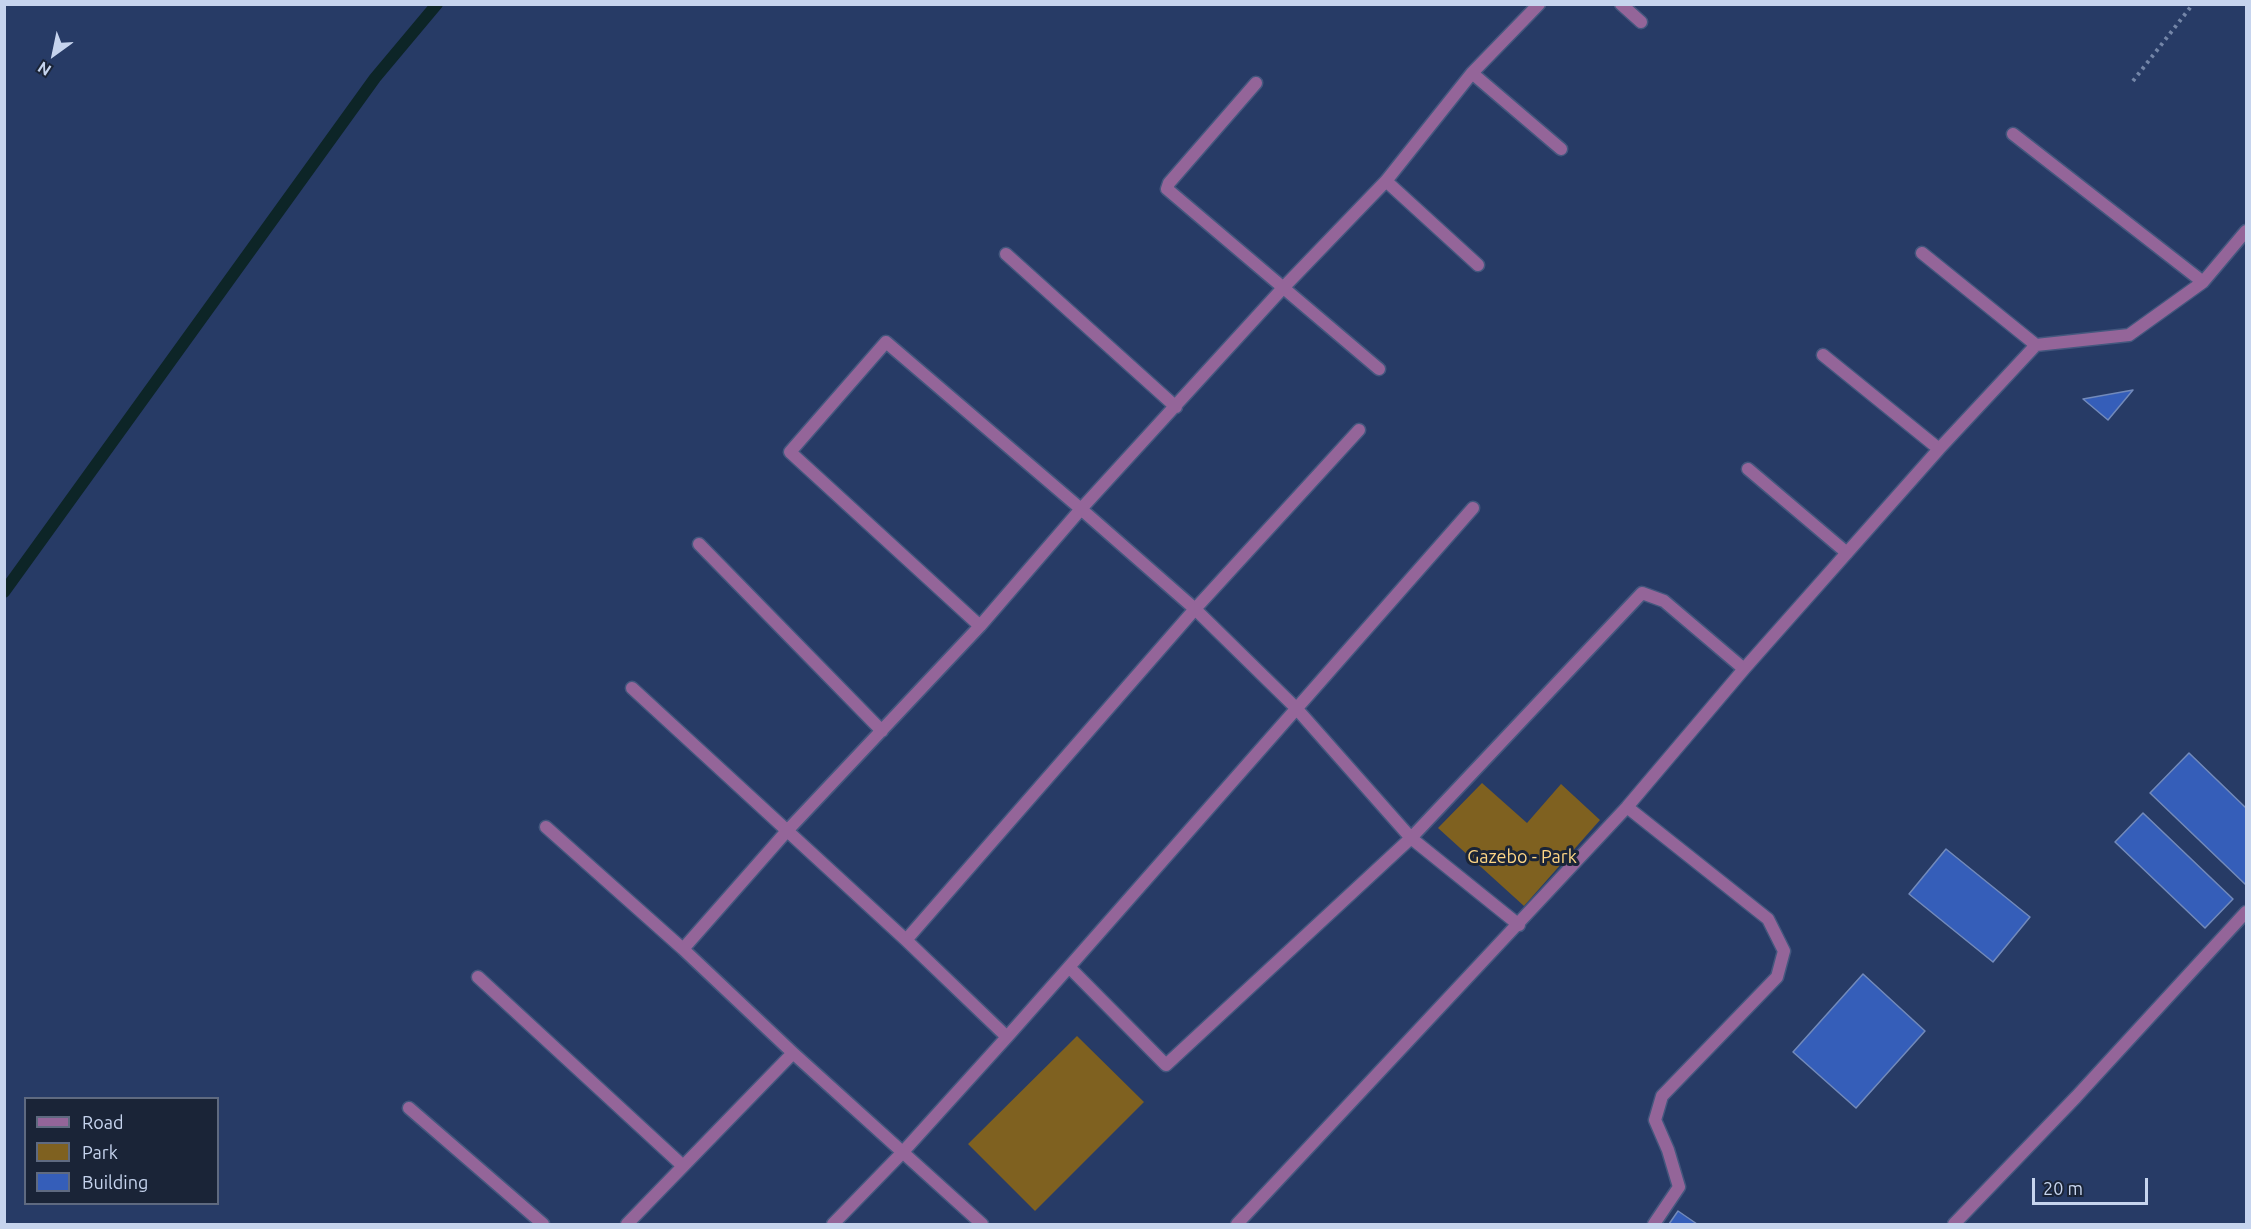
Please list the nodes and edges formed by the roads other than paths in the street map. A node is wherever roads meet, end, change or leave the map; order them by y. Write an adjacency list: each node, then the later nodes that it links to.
1 (1539, 4): 4 (street)
2 (1621, 4): 3 (street)
3 (1641, 22)
4 (1472, 73): 7 (street); 8 (street)
5 (1256, 83): 14 (street)
6 (2013, 134): 13 (street)
7 (1561, 149)
8 (1386, 181): 12 (street); 14 (street)
9 (2247, 231): 13 (street)
10 (1922, 253): 15 (street)
11 (1006, 254): 18 (street)
12 (1478, 265)
13 (2203, 282): 15 (street)
14 (1282, 289): 17 (street); 18 (street)
15 (2036, 345): 20 (street)
16 (1823, 355): 20 (street)
17 (1379, 369)
18 (1176, 407): 23 (street)
19 (1359, 430): 26 (street)
20 (1939, 449): 25 (street)
21 (1748, 469): 25 (street)
22 (1473, 508): 30 (street)
23 (1081, 509): 26 (street); 27 (street); 27 (street)
24 (699, 544): 31 (street)
25 (1847, 553): 28 (street)
26 (1195, 609): 30 (street); 38 (street)
27 (980, 626): 31 (street)
28 (1744, 669): 32 (street); 35 (street)
29 (632, 688): 34 (street)
30 (1296, 708): 35 (street); 40 (street)
31 (882, 730): 34 (street)
32 (1627, 807): 37 (street); 52 (street)
33 (546, 827): 39 (street)
34 (786, 831): 38 (street); 39 (street)
35 (1411, 838): 37 (street); 40 (street)
36 (2247, 912): 53 (street)
37 (1519, 925): 51 (street)
38 (906, 940): 42 (street)
39 (683, 948): 43 (street)
40 (1069, 967): 42 (street)
41 (478, 977): 46 (street)
42 (1007, 1037): 45 (street)
43 (793, 1053): 45 (street); 46 (street)
44 (409, 1108): 47 (street)
45 (902, 1153): 49 (street); 50 (street)
46 (683, 1166): 48 (street)
47 (543, 1224)
48 (627, 1224)
49 (833, 1224)
50 (982, 1224)
51 (1237, 1224)
52 (1654, 1224)
53 (1954, 1224)

